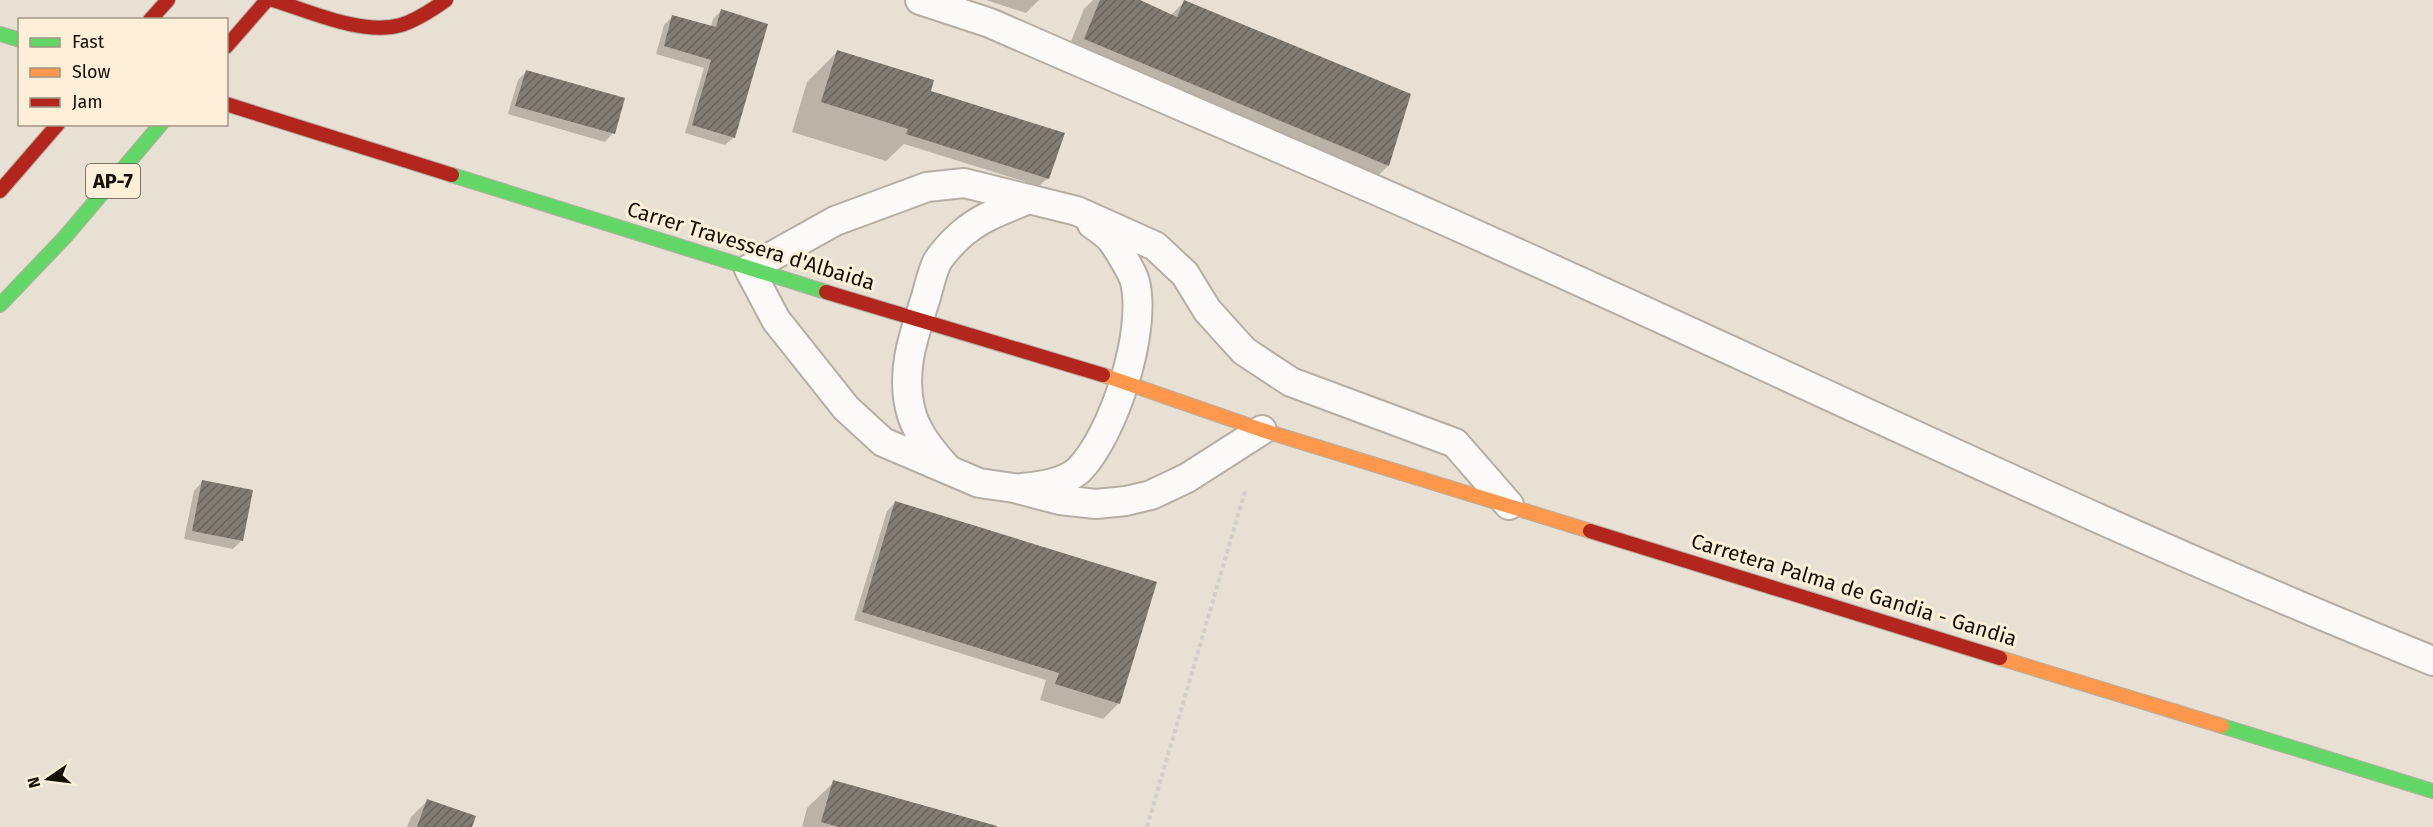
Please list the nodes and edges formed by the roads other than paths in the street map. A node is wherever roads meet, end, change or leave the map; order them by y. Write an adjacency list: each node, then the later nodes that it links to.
1 (168, 0): 6 (main road)
2 (267, 0): 9 (main road)
3 (273, 0): 4 (main road)
4 (446, 0)
5 (920, 0): 24 (lane)
6 (152, 18)
7 (0, 34): 8 (main road)
8 (18, 39)
9 (228, 45)
10 (228, 105): 16 (main road, Carrer Travessera d'Albaida)
11 (56, 126): 13 (main road)
12 (159, 126): 17 (main road, AP-7)
13 (0, 191)
14 (1029, 199): 15 (lane); 16 (lane); 18 (lane)
15 (1077, 211): 19 (lane); 23 (lane)
16 (750, 269): 18 (main road, Carrer Travessera d'Albaida); 21 (lane)
17 (0, 305)
18 (918, 320): 19 (main road, Carrer Travessera d'Albaida); 21 (lane)
19 (1125, 382): 20 (main road, Carrer Travessera d'Albaida); 22 (lane)
20 (1262, 430): 22 (lane); 23 (main road, Carretera Palma de Gandia - Gandia)
21 (948, 470): 22 (lane)
22 (1014, 488)
23 (1509, 505): 25 (main road, Carretera Palma de Gandia - Gandia)
24 (2433, 662)
25 (2433, 791)

